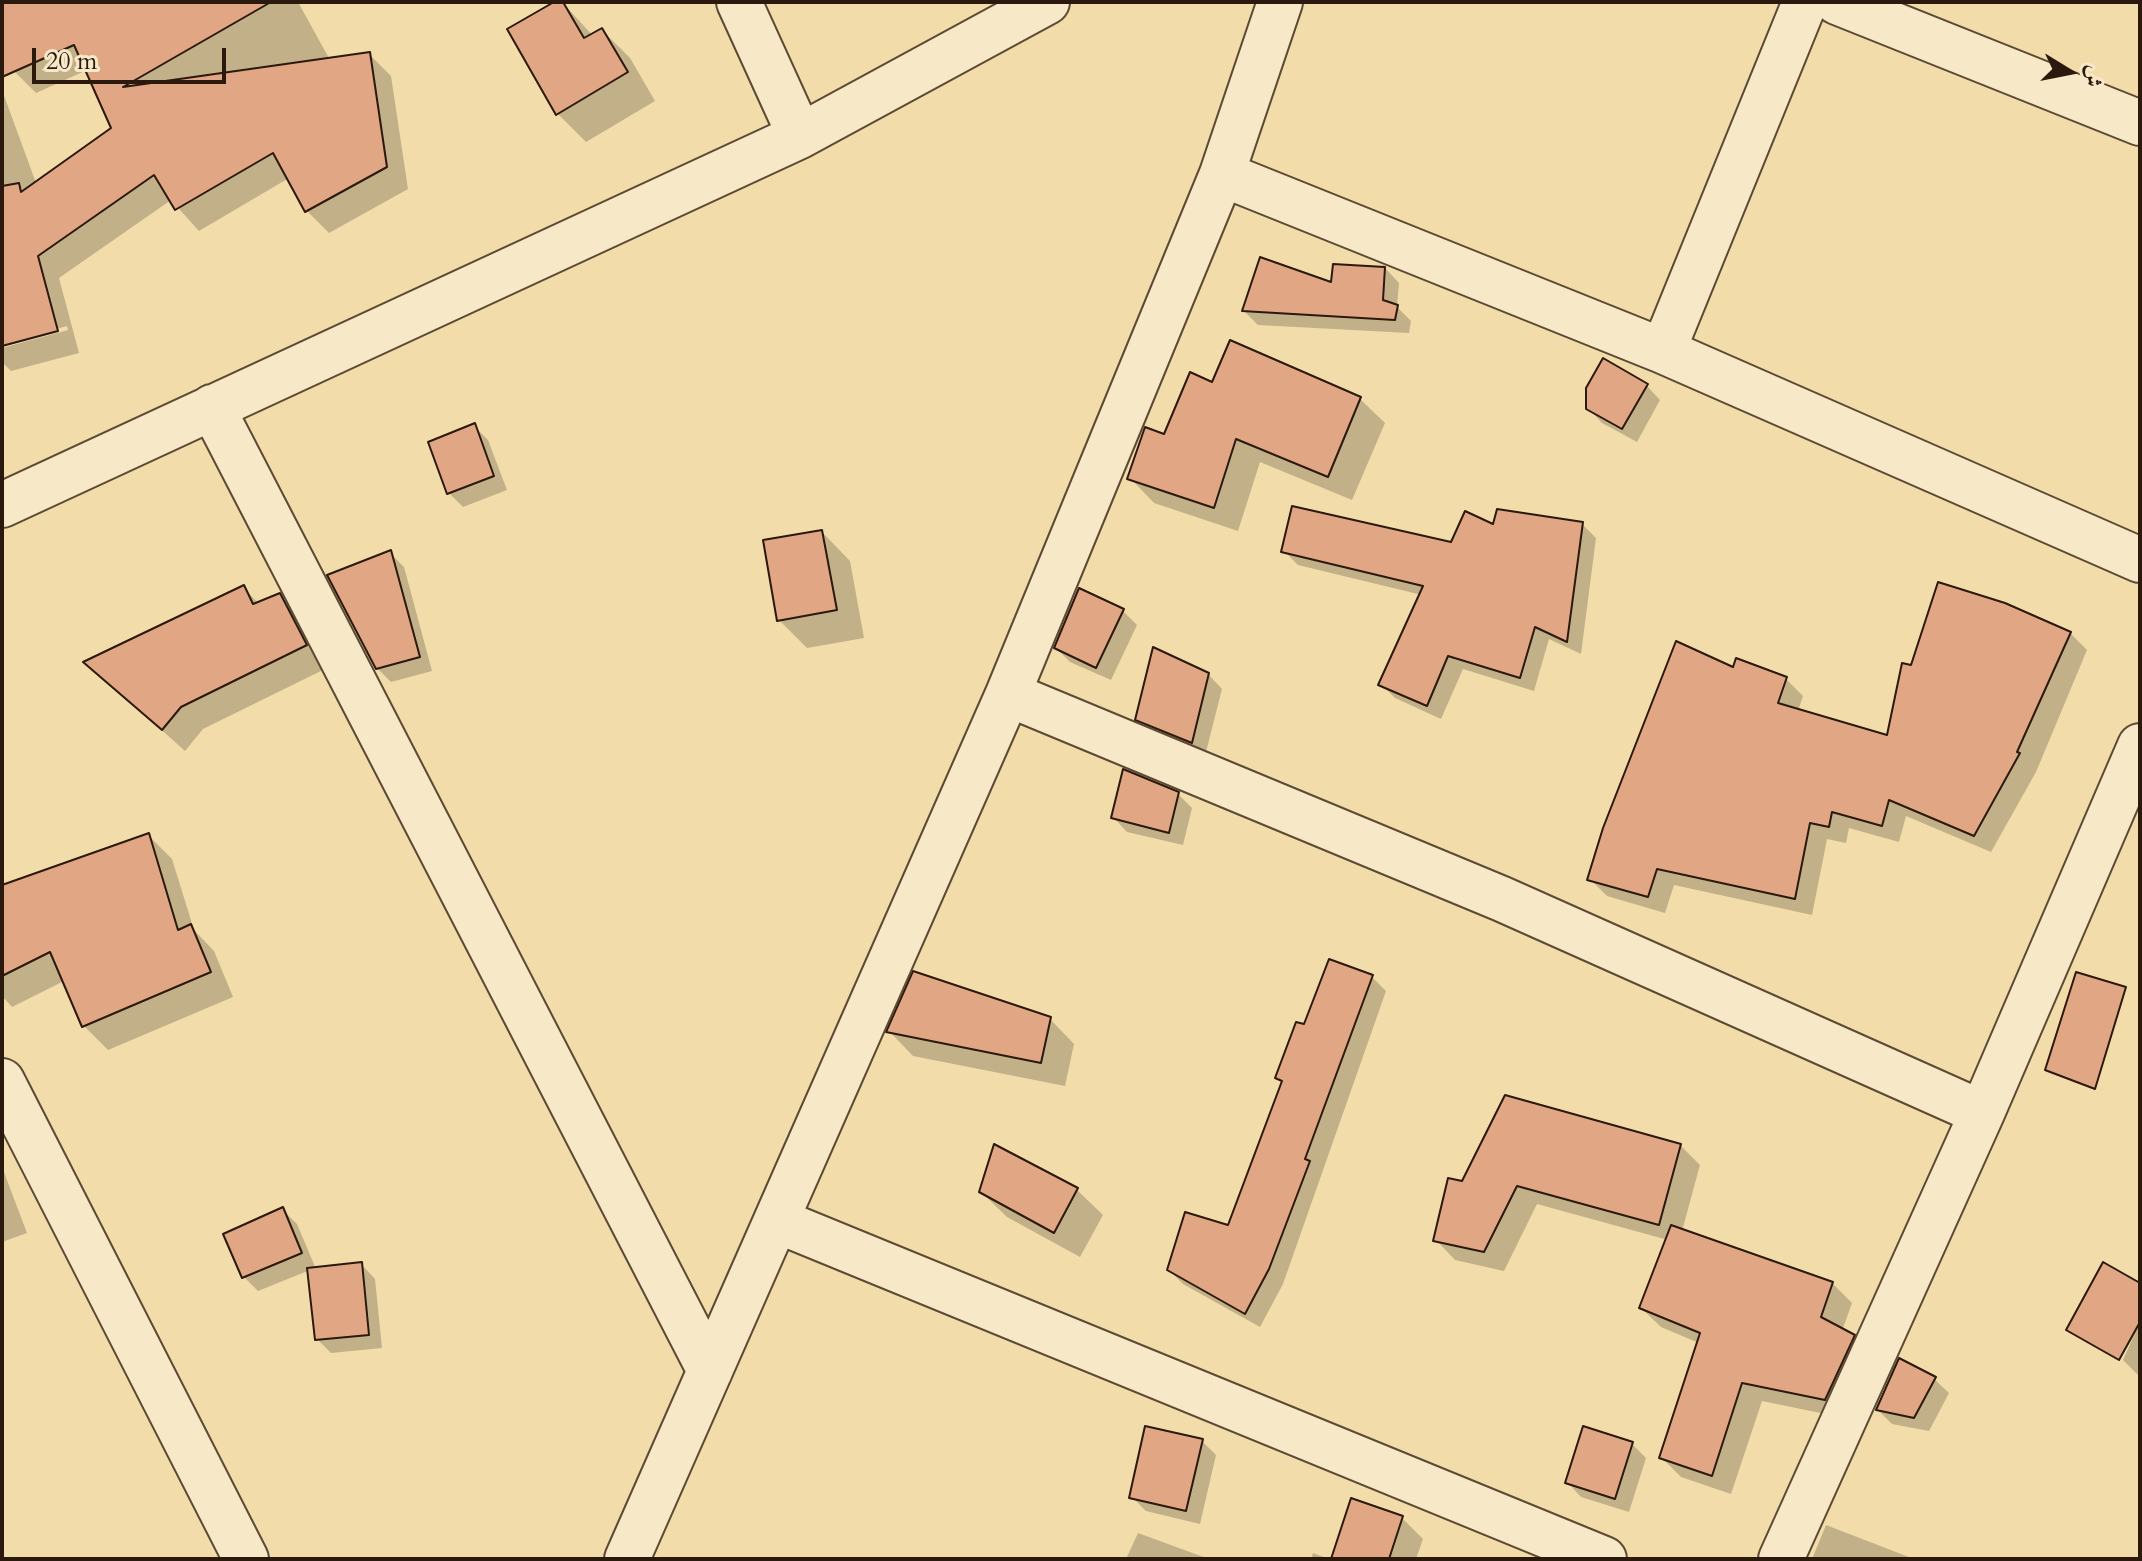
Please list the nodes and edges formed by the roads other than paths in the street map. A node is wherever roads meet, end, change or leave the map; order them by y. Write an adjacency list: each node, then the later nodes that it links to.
1 (739, 2): 7 (street)
2 (1047, 2): 7 (street)
3 (1280, 2): 8 (street)
4 (1805, 2): 9 (street)
5 (1837, 2): 6 (street)
6 (2140, 123)
7 (800, 136): 10 (street)
8 (1222, 174): 9 (street); 13 (street)
9 (1663, 351): 12 (street)
10 (212, 407): 11 (street); 18 (street)
11 (2, 505)
12 (2140, 560)
13 (1008, 694): 16 (street); 17 (street)
14 (2140, 746): 16 (street)
15 (2, 1081): 19 (street)
16 (1982, 1113): 22 (street)
17 (778, 1221): 18 (street); 21 (street)
18 (710, 1371): 20 (street)
19 (246, 1559)
20 (627, 1559)
21 (1604, 1559)
22 (1781, 1559)

